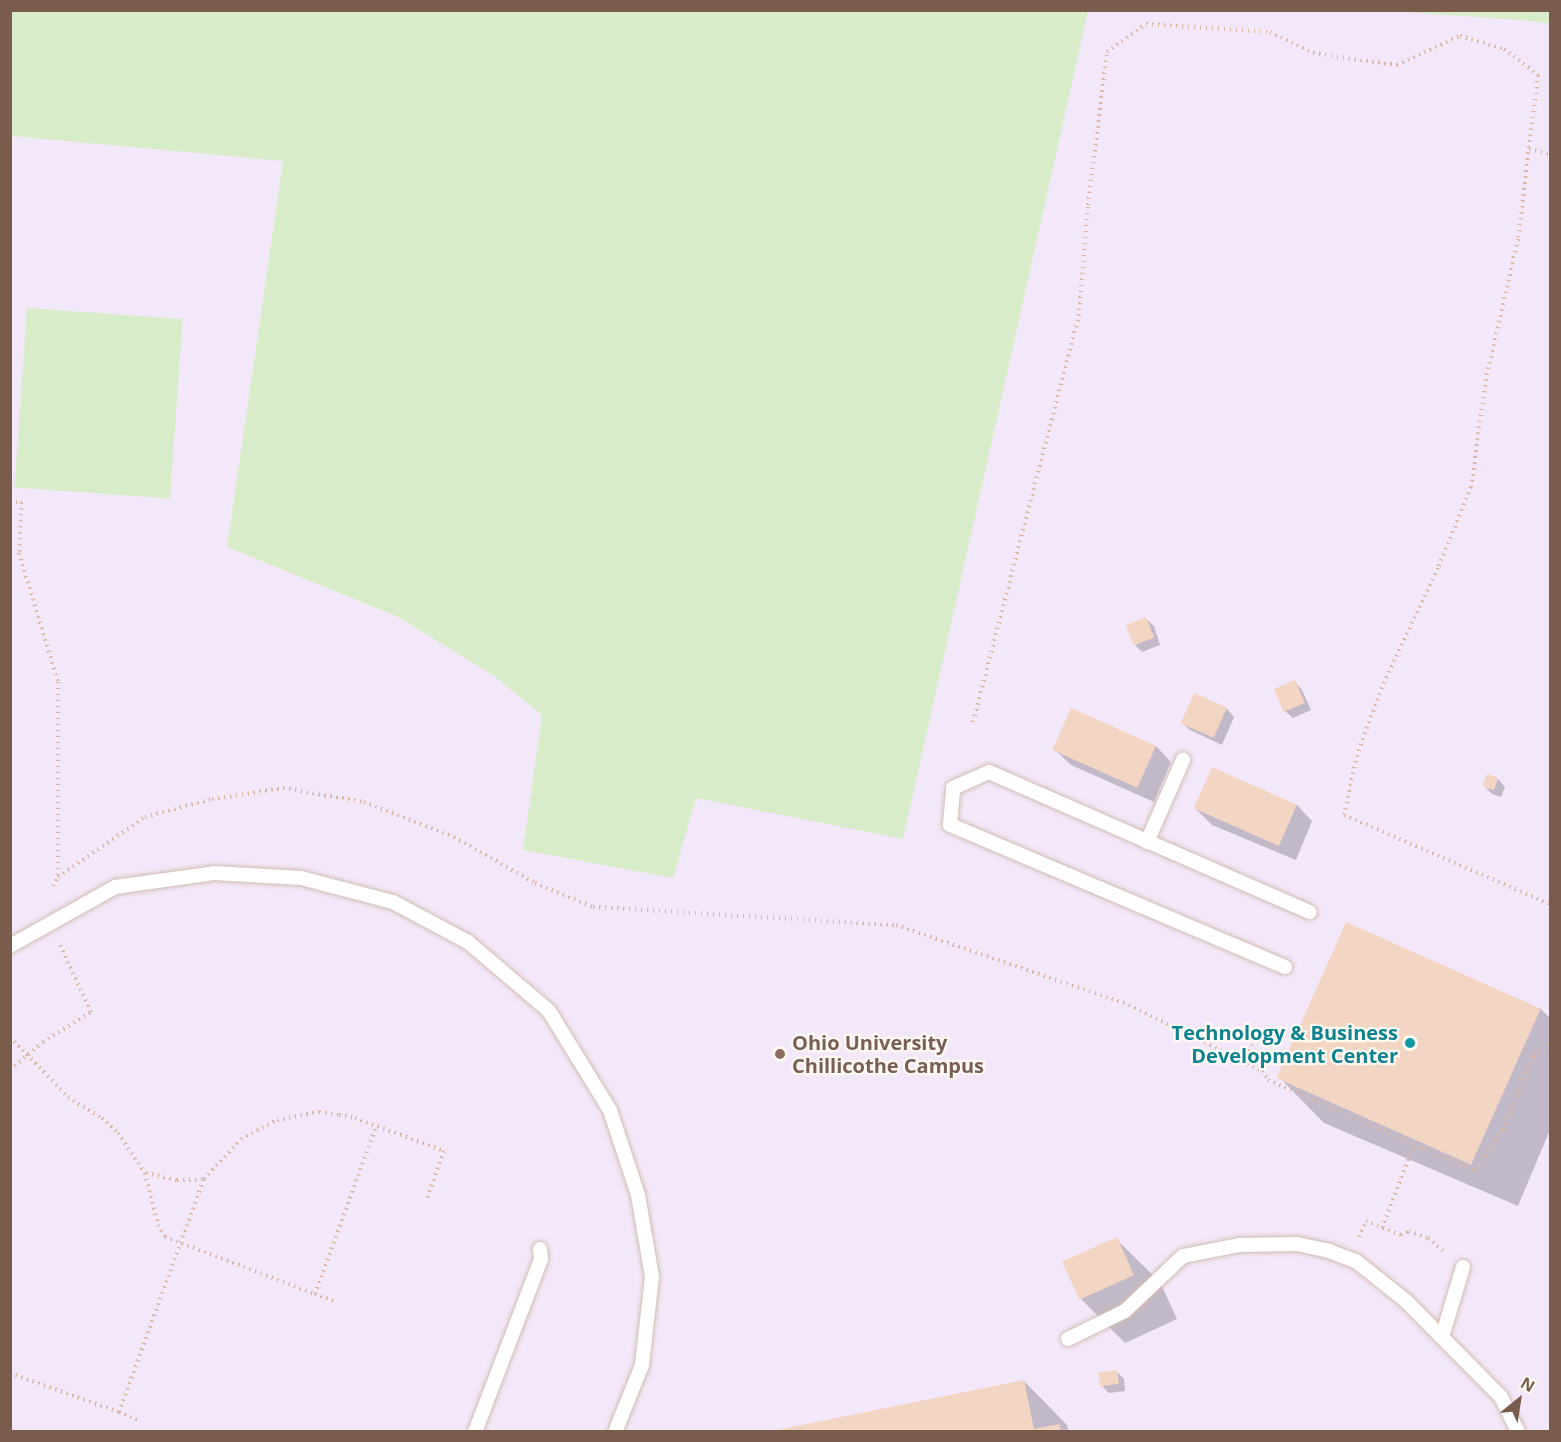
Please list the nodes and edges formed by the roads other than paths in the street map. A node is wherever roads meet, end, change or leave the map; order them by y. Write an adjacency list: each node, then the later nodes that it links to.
1 (1183, 760): 2 (lane)
2 (1147, 842): 3 (lane); 5 (lane)
3 (1310, 912)
4 (10, 946): 11 (lane)
5 (1285, 967)
6 (540, 1249): 10 (lane)
7 (1463, 1267): 8 (lane)
8 (1442, 1337): 9 (lane); 12 (lane)
9 (1068, 1339)
10 (476, 1431)
11 (615, 1431)
12 (1518, 1431)

